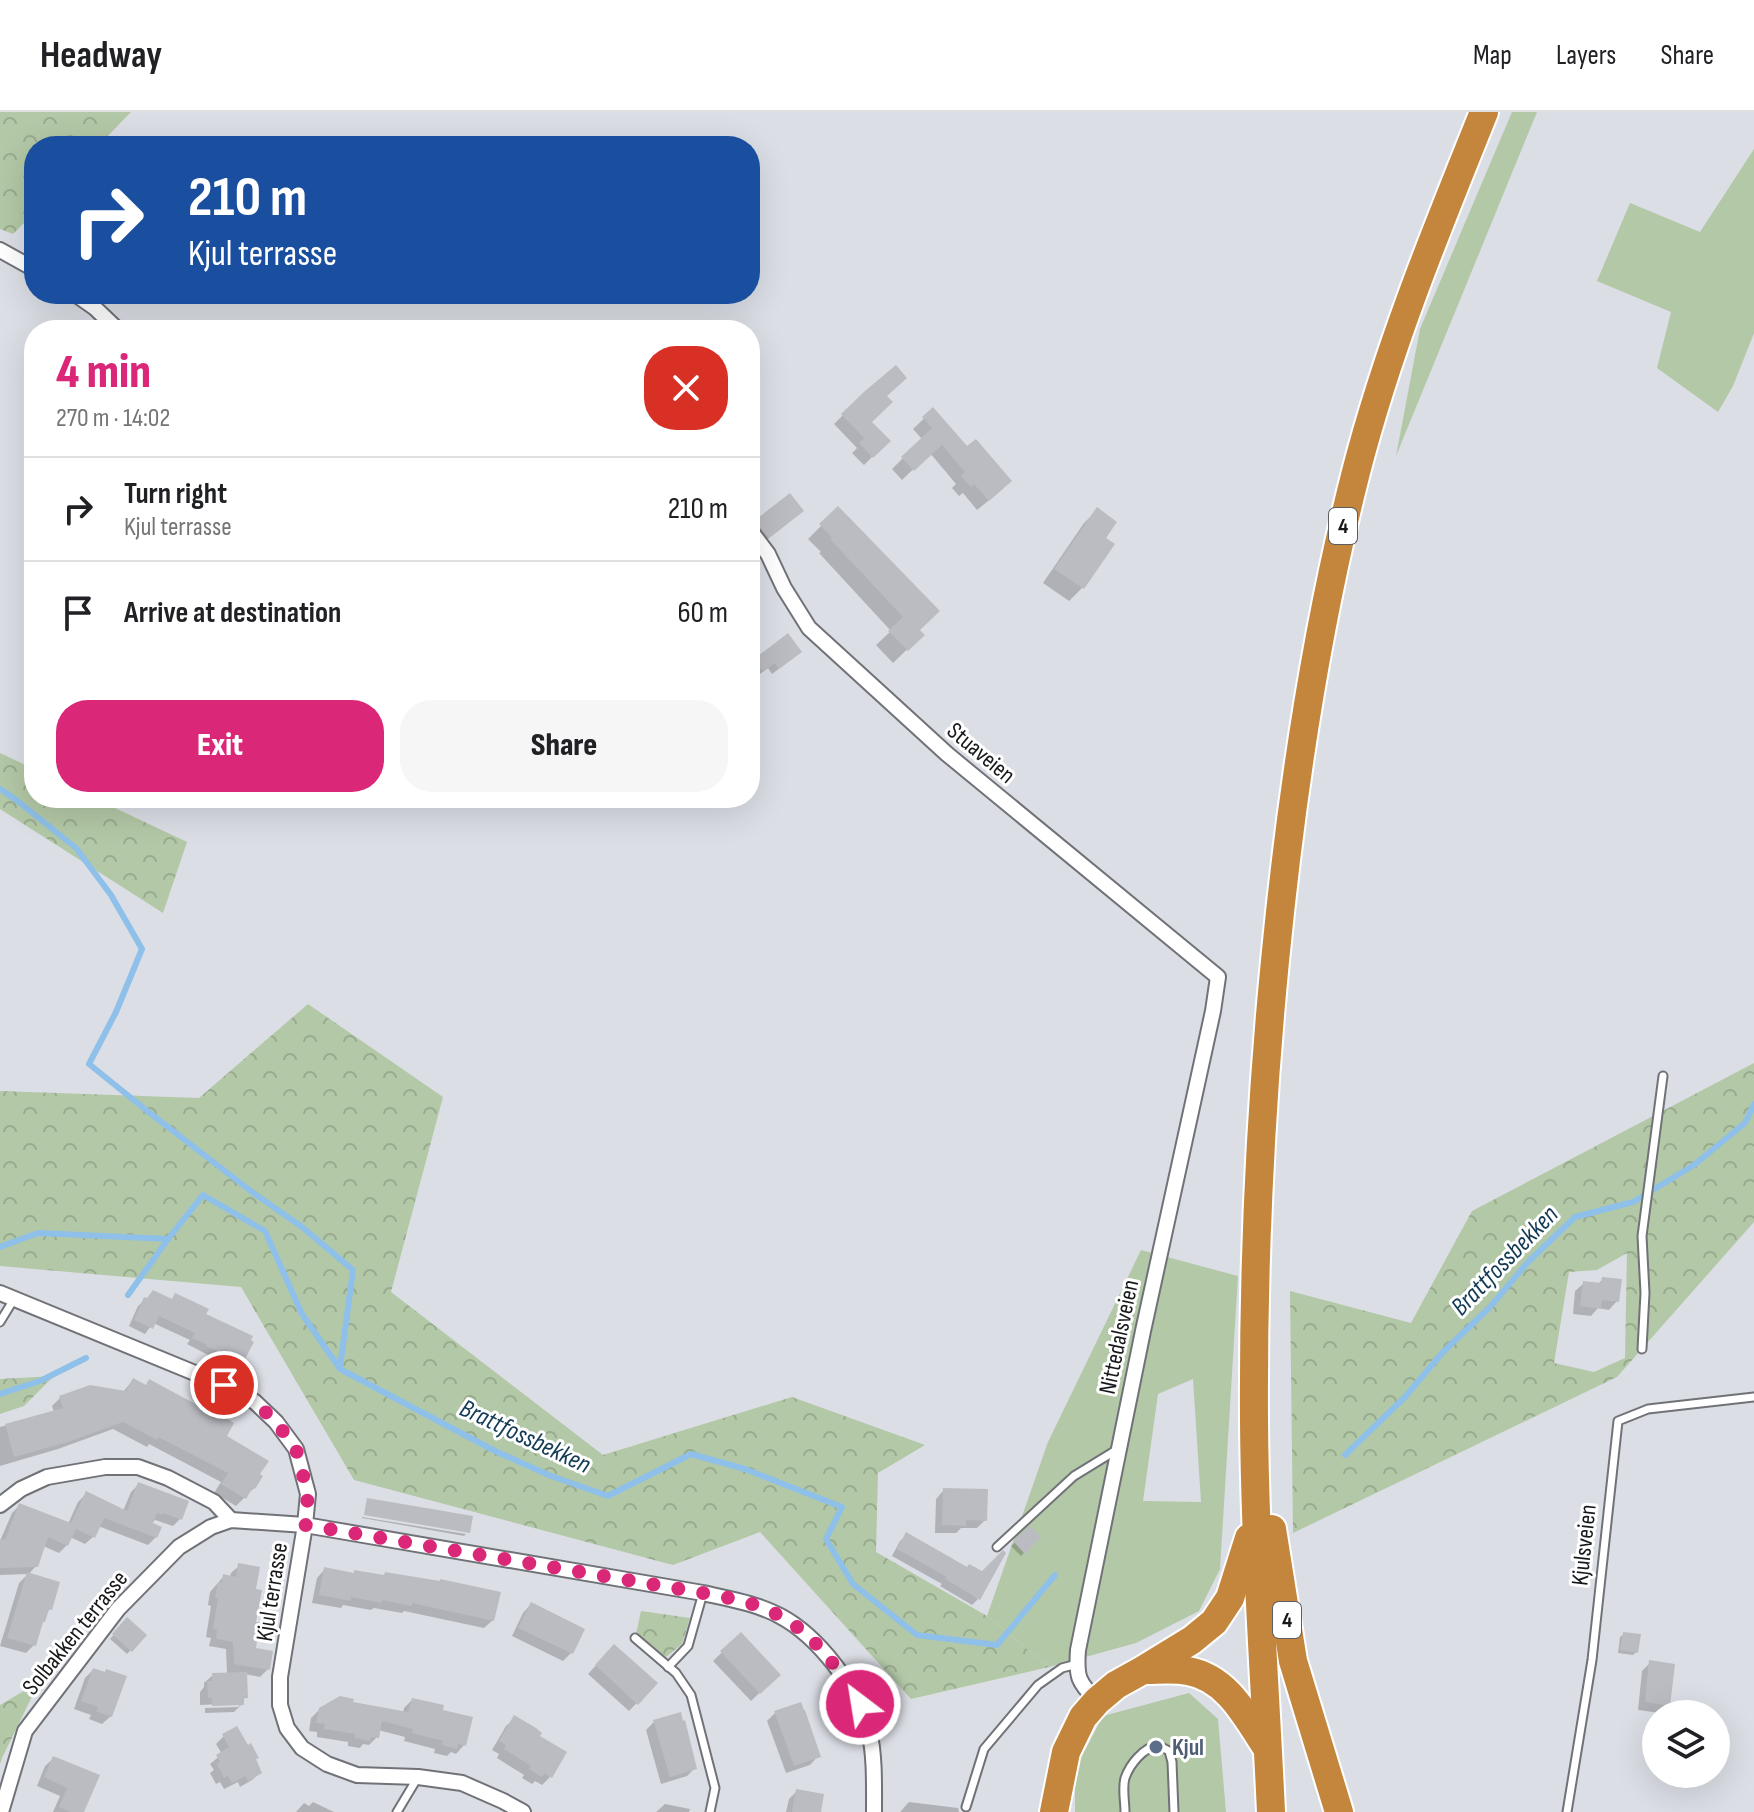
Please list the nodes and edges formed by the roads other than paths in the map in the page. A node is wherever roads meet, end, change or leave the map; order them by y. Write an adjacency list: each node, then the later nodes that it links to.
1 (1484, 112): 14 (highway, 4)
2 (0, 250): 3 (street)
3 (24, 263)
4 (89, 304): 5 (street)
5 (108, 320)
6 (760, 543): 7 (street, Stuaveien)
7 (1218, 977): 15 (street, Nittedalsveien)
8 (1663, 1076): 12 (lane)
9 (0, 1293): 10 (street, Kjul terrasse)
10 (14, 1299): 11 (lane); 19 (street, Kjul terrasse)
11 (0, 1322)
12 (1642, 1349)
13 (1754, 1397): 40 (lane, Kjulsveien)
14 (1254, 1424): 17 (highway, 4); 39 (highway, 4)
15 (1118, 1449): 20 (lane); 23 (street, Nittedalsveien)
16 (0, 1505): 18 (street)
17 (1256, 1514): 25 (highway, 4); 27 (highway, 4)
18 (231, 1520): 19 (street, Solbakken terrasse); 31 (street, Solbakken terrasse)
19 (305, 1525): 21 (street, Solbakken terrasse); 28 (street, Kjul terrasse)
20 (997, 1547)
21 (703, 1593): 24 (lane); 35 (street, Solbakken terrasse)
22 (635, 1638): 24 (lane)
23 (1077, 1664): 26 (street); 29 (lane)
24 (668, 1667): 34 (lane)
25 (1143, 1670): 26 (highway, 4); 27 (highway)
26 (1097, 1701): 30 (highway, 4)
27 (1268, 1749): 38 (highway, 4)
28 (418, 1777): 32 (lane); 33 (street, Kjul terrasse)
29 (966, 1807)
30 (1055, 1810)
31 (1, 1812)
32 (397, 1812)
33 (523, 1812)
34 (710, 1812)
35 (874, 1812)
36 (1125, 1812): 37 (lane)
37 (1174, 1812)
38 (1271, 1812)
39 (1339, 1812)
40 (1567, 1812)

